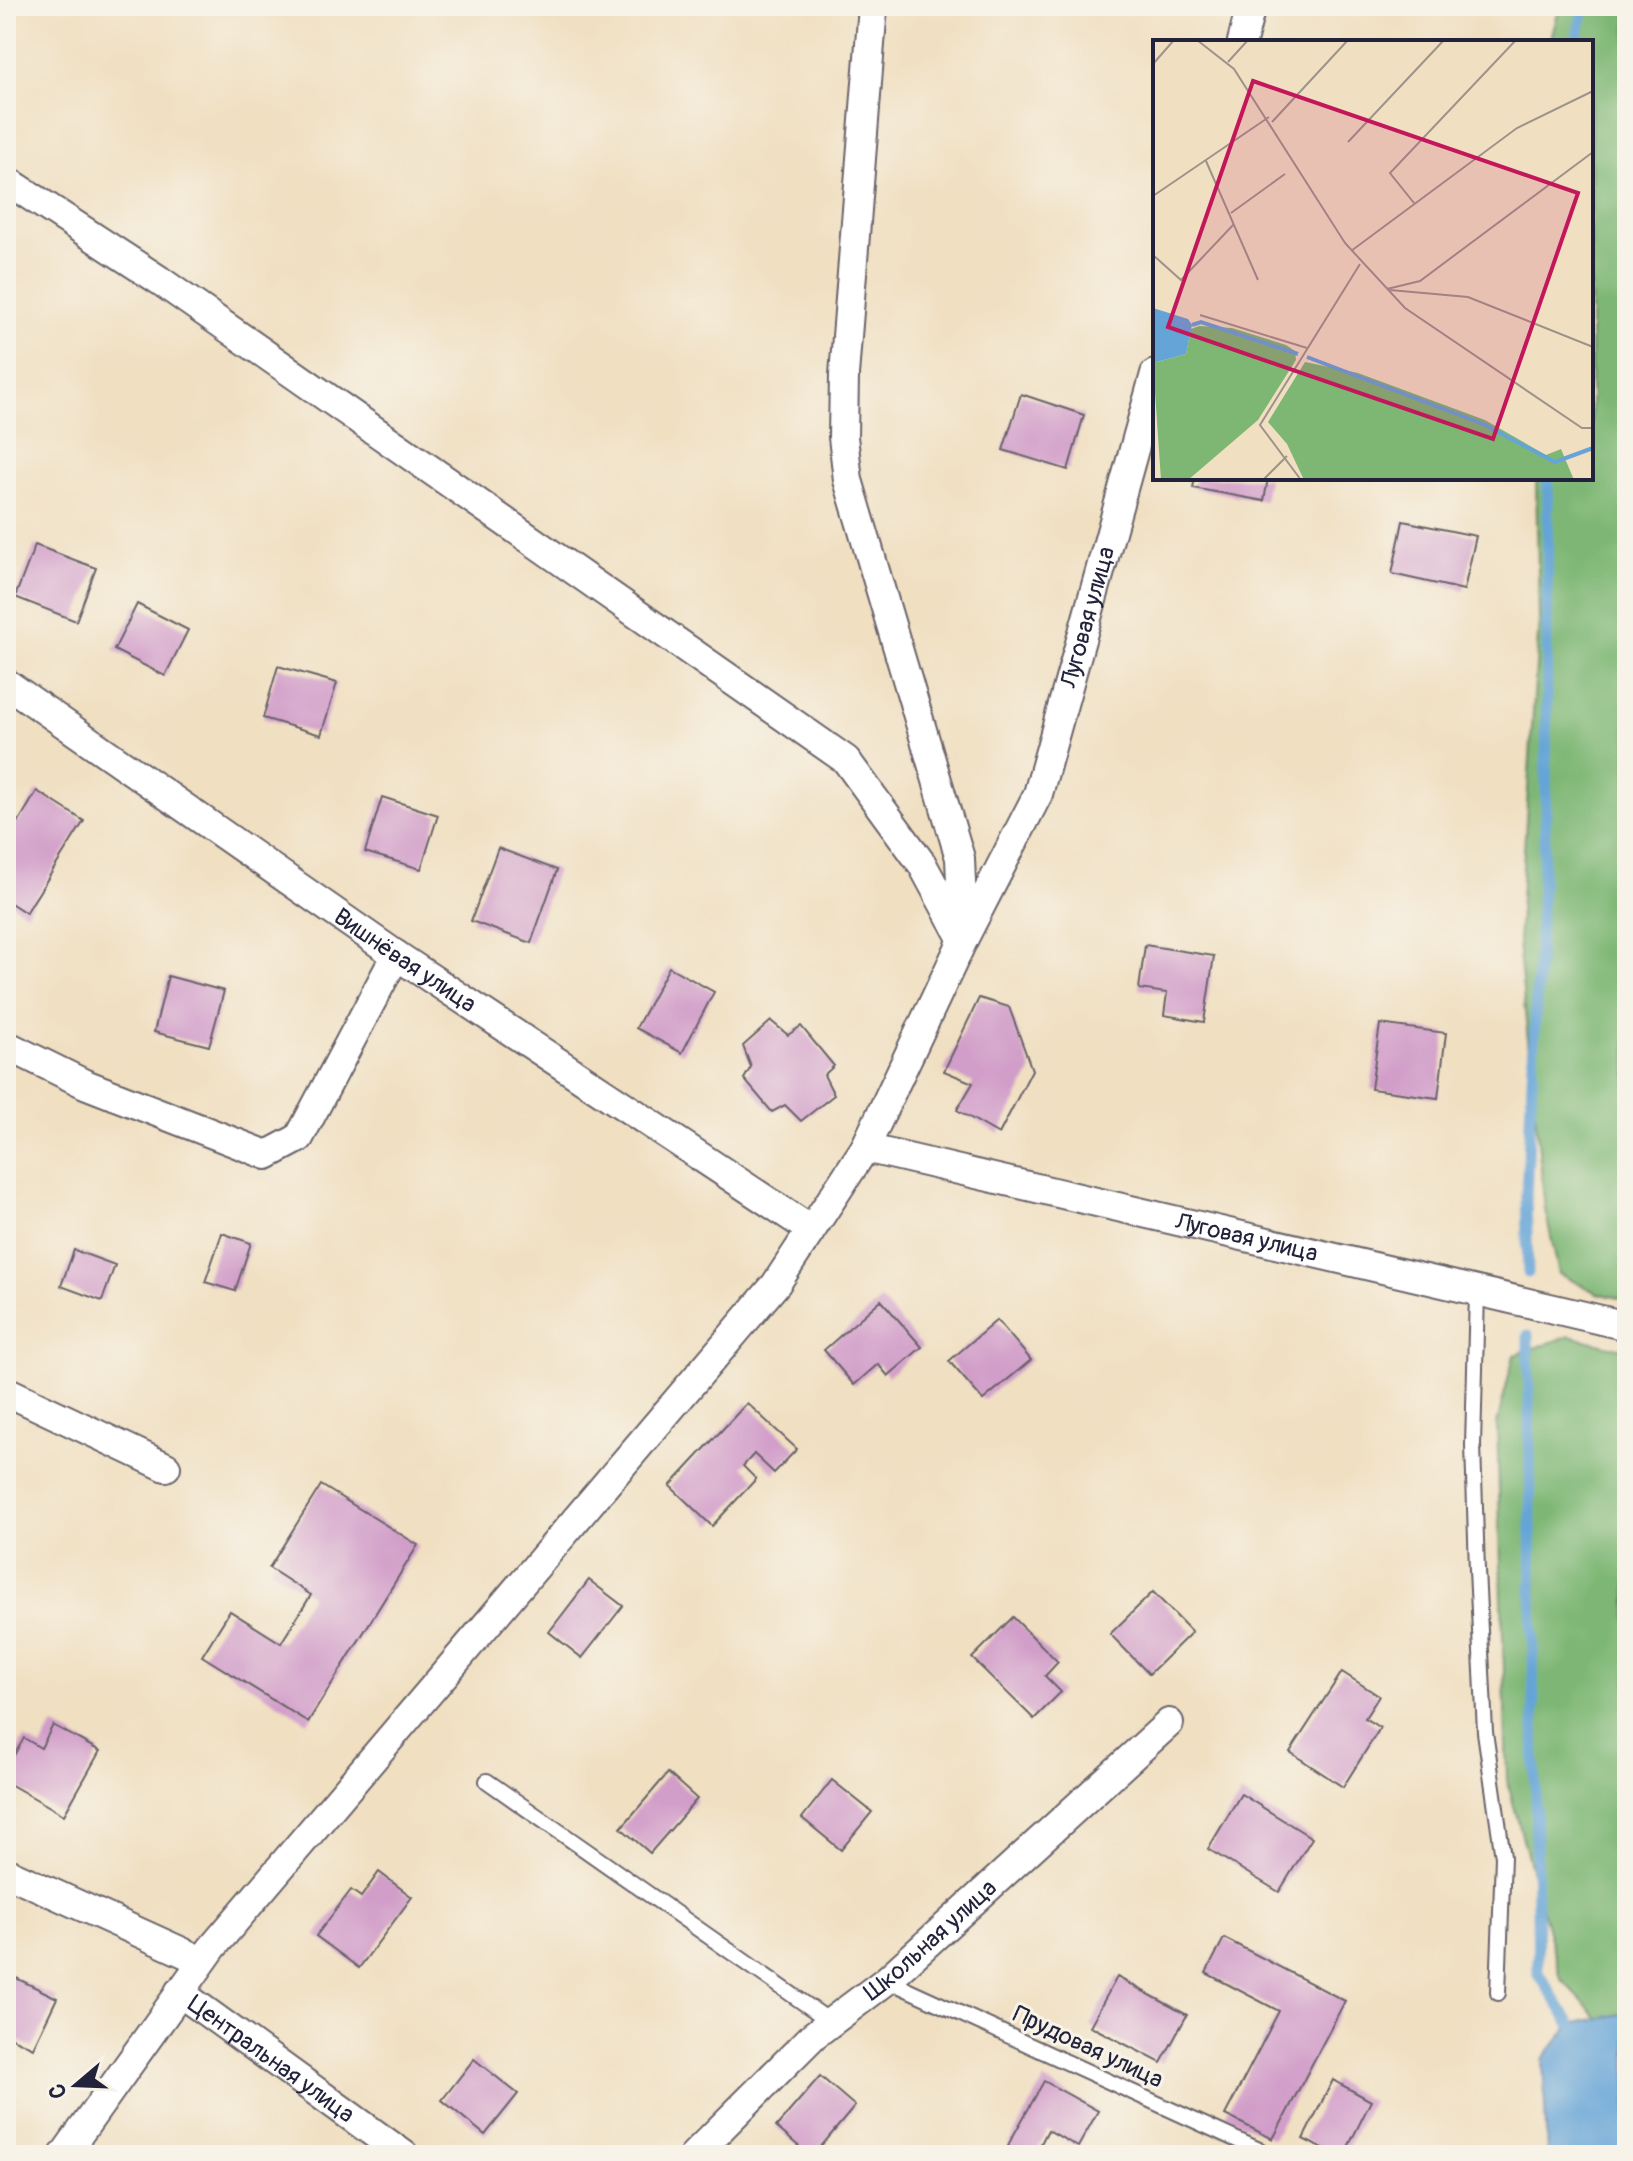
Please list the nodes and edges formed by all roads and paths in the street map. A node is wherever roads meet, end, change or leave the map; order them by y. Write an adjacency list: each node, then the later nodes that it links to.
1 (873, 6): 7 (street)
2 (1251, 6): 3 (street)
3 (1242, 40)
4 (6, 180): 7 (street)
5 (1153, 381): 7 (street, Луговая улица)
6 (6, 683): 8 (street, Вишнёвая улица)
7 (963, 940): 10 (street, Луговая улица)
8 (396, 955): 9 (street); 11 (street, Вишнёвая улица)
9 (6, 1045)
10 (865, 1148): 11 (street, Луговая улица); 12 (street, Луговая улица)
11 (811, 1230): 19 (street, Луговая улица)
12 (1477, 1293): 13 (street, Луговая улица); 22 (lane)
13 (1627, 1326)
14 (6, 1391): 15 (street)
15 (166, 1467)
16 (1169, 1723): 20 (street, Школьная улица)
17 (487, 1781): 23 (lane)
18 (6, 1872): 19 (street, Центральная улица)
19 (202, 1961): 21 (street, Луговая улица)
20 (887, 1980): 23 (street, Школьная улица); 27 (lane, Прудовая улица)
21 (179, 1992): 24 (street, Луговая улица); 25 (street, Центральная улица)
22 (1498, 1993)
23 (831, 2022): 26 (street, Школьная улица)
24 (64, 2155)
25 (404, 2155)
26 (694, 2155)
27 (1270, 2155)

